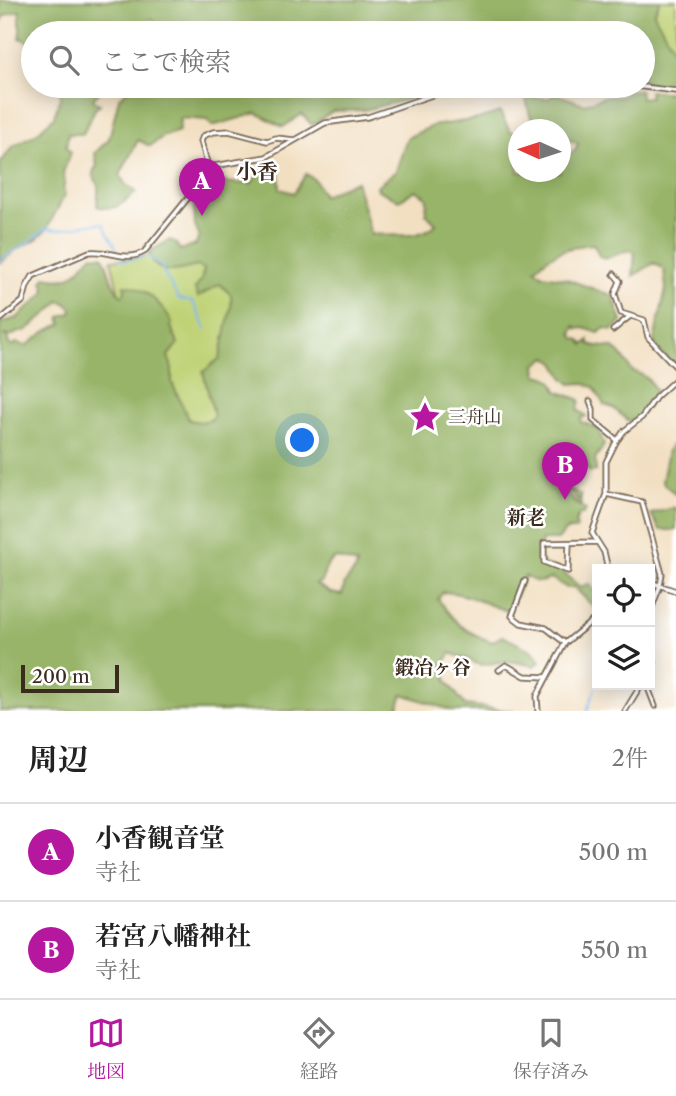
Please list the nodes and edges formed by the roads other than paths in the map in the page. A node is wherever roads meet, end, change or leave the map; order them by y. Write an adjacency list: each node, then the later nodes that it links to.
1 (655, 88): 2 (street)
2 (676, 91)
3 (423, 98): 4 (street)
4 (296, 140): 5 (street); 5 (street)
5 (209, 170): 8 (street)
6 (614, 274): 7 (street)
7 (629, 317): 9 (street); 10 (street)
8 (0, 320)
9 (613, 330)
10 (676, 367)
11 (676, 379): 13 (street)
12 (590, 401): 13 (street)
13 (617, 440): 14 (street)
14 (606, 494): 15 (street); 20 (street)
15 (597, 542): 16 (street); 17 (street)
16 (569, 543): 16 (street)
17 (607, 564)
18 (525, 580): 24 (street)
19 (655, 584): 20 (street)
20 (660, 586): 21 (street); 22 (street)
21 (676, 591)
22 (655, 599)
23 (592, 621): 24 (street)
24 (565, 643): 26 (street)
25 (499, 670): 26 (street)
26 (547, 677): 30 (street)
27 (638, 690): 31 (street)
28 (649, 690): 29 (street)
29 (655, 706)
30 (538, 711)
31 (625, 711)

